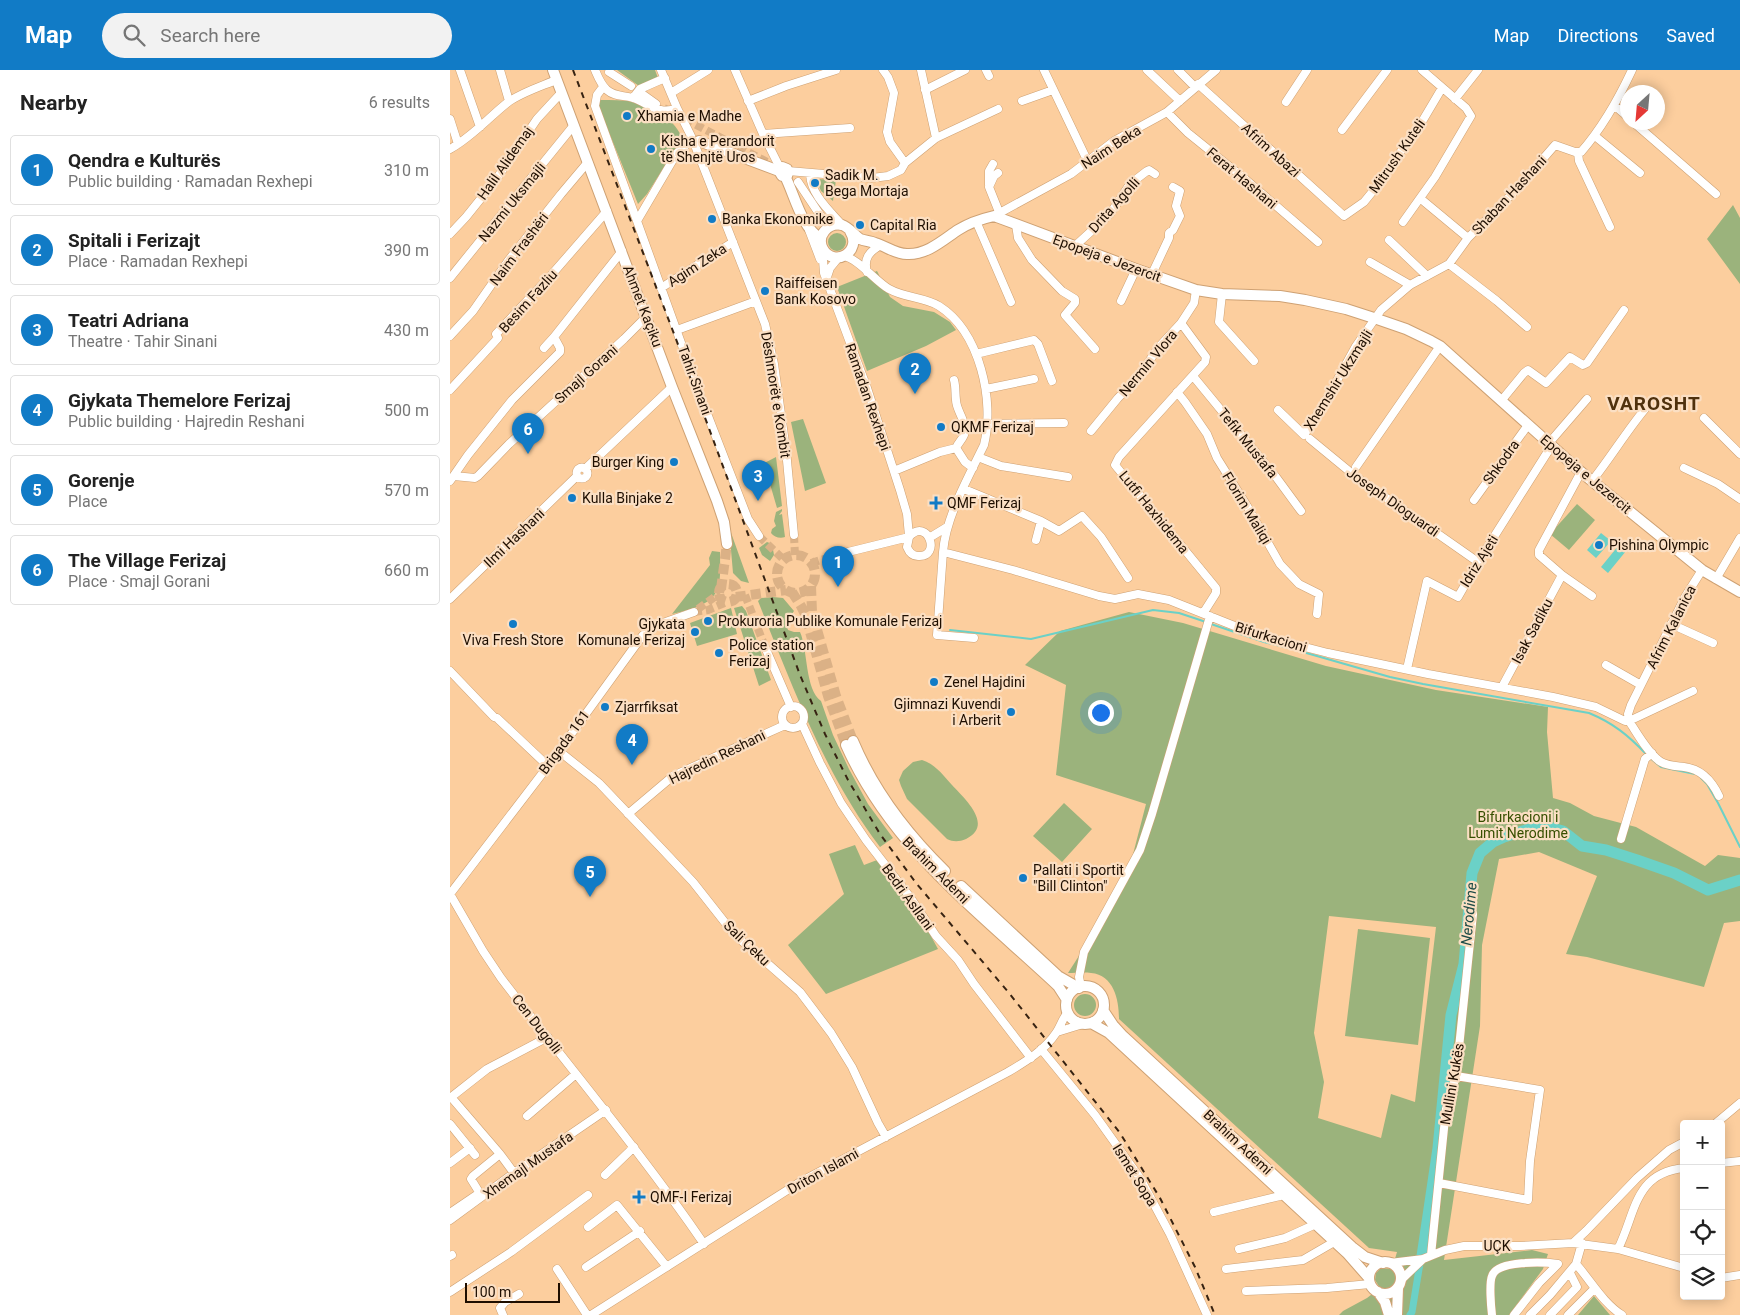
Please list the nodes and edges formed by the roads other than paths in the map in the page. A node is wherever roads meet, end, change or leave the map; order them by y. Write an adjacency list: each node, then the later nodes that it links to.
1 (460, 70): 47 (street)
2 (500, 70): 34 (street)
3 (597, 70): 25 (street)
4 (661, 70): 22 (street, Dëshmorët e Kombit)
5 (708, 70): 30 (street)
6 (735, 70): 35 (street)
7 (836, 70): 35 (street)
8 (883, 70): 60 (street)
9 (921, 70): 27 (street)
10 (965, 70): 27 (street)
11 (1044, 70): 28 (street)
12 (1147, 70): 36 (street)
13 (1178, 70): 24 (street, Afrim Abazi)
14 (1216, 70): 24 (street, Naim Beka)
15 (1307, 70): 38 (street)
16 (1387, 70): 49 (street)
17 (1422, 70): 26 (street)
18 (1478, 70): 33 (street)
19 (1632, 70): 40 (street)
20 (609, 72): 23 (street)
21 (555, 75): 29 (main road, Ahmet Kaçiku); 34 (street)
22 (665, 78): 30 (street, Dëshmorët e Kombit); 32 (street)
23 (630, 86)
24 (1197, 86): 36 (street, Naim Beka); 75 (street, Afrim Abazi)
25 (603, 87): 32 (street); 76 (street, Tahir Sinani)
26 (1442, 88): 33 (street); 75 (street, Mitrush Kuteli)
27 (925, 90): 53 (street)
28 (1053, 90): 37 (street); 59 (street)
29 (561, 92): 46 (main road, Ahmet Kaçiku); 83 (street, Halil Alidemaj)
30 (671, 93): 41 (street, Dëshmorët e Kombit)
31 (642, 94): 39 (street)
32 (633, 98): 41 (street)
33 (1455, 99): 71 (street)
34 (509, 101): 47 (street)
35 (748, 101): 51 (street)
36 (1180, 101): 44 (street, Naim Beka)
37 (1022, 102)
38 (1286, 102)
39 (656, 104)
40 (1614, 105): 43 (street); 52 (street)
41 (677, 108): 54 (street, Dëshmorët e Kombit)
42 (998, 108): 53 (street)
43 (1620, 110)
44 (1167, 112): 59 (street, Naim Beka); 89 (street, Ferat Hashani)
45 (450, 119): 55 (street)
46 (574, 125): 58 (main road, Ahmet Kaçiku); 102 (street, Nazmi Uksmajli)
47 (480, 127): 55 (street)
48 (850, 128): 51 (street)
49 (1342, 130)
50 (1642, 130): 70 (street)
51 (763, 134): 62 (street)
52 (1595, 136): 57 (street); 64 (street)
53 (936, 138): 60 (street)
54 (696, 142): 62 (main road); 76 (street); 88 (street, Dëshmorët e Kombit)
55 (458, 144): 56 (street)
56 (450, 149)
57 (1578, 153): 82 (street); 84 (street, Shaban Hashani)
58 (588, 162): 72 (main road, Ahmet Kaçiku); 117 (street, Naim Frashëri)
59 (1088, 162): 74 (street, Naim Beka)
60 (905, 163): 65 (street)
61 (993, 164): 68 (street)
62 (783, 172): 65 (street); 80 (main road)
63 (998, 173): 68 (street)
64 (1640, 173)
65 (810, 174): 81 (street)
66 (1155, 174): 91 (street, Drita Agolli)
67 (798, 182): 73 (street)
68 (989, 187): 74 (street)
69 (1173, 187): 100 (street)
70 (1716, 194)
71 (1420, 199): 78 (street); 84 (street)
72 (607, 211): 93 (main road, Ahmet Kaçiku); 130 (street, Besim Fazliu)
73 (819, 214): 81 (street); 85 (street, Ramadan Rexhepi)
74 (996, 214): 77 (main road); 79 (main road, Epopeja e Jezercit)
75 (1344, 216)
76 (637, 221): 105 (street, Tahir Sinani)
77 (976, 221): 90 (main road); 110 (street)
78 (1403, 222)
79 (1016, 225): 91 (main road, Epopeja e Jezercit); 121 (street)
80 (808, 226): 85 (main road); 97 (street)
81 (844, 227): 85 (main road); 87 (main road); 92 (main road)
82 (1610, 227)
83 (450, 234)
84 (1468, 238): 96 (street, Shaban Hashani)
85 (822, 240): 94 (main road); 97 (street, Ramadan Rexhepi)
86 (1389, 240): 101 (street)
87 (866, 241): 90 (main road); 92 (main road)
88 (733, 242): 105 (street, Agim Zeka); 108 (street, Dëshmorët e Kombit)
89 (1318, 242)
90 (881, 245): 98 (street)
91 (1075, 246): 99 (main road, Epopeja e Jezercit)
92 (852, 247): 94 (main road); 98 (street)
93 (622, 251): 112 (main road, Ahmet Kaçiku); 118 (street)
94 (841, 257): 98 (street); 103 (street)
95 (1370, 262): 104 (street)
96 (1449, 264): 101 (street, Shaban Hashani); 115 (street)
97 (822, 267): 103 (street, Ramadan Rexhepi)
98 (864, 269): 122 (street)
99 (1136, 269): 100 (main road, Epopeja e Jezercit); 109 (street)
100 (1152, 274): 106 (main road, Epopeja e Jezercit)
101 (1427, 276): 104 (street, Shaban Hashani)
102 (450, 278)
103 (826, 280): 149 (street, Ramadan Rexhepi)
104 (1410, 285): 113 (street, Shaban Hashani)
105 (661, 288): 116 (street, Tahir Sinani)
106 (1196, 290): 107 (main road, Epopeja e Jezercit); 114 (street, Nermin Vlora)
107 (1222, 294): 113 (main road, Epopeja e Jezercit); 123 (street)
108 (756, 301): 116 (street); 162 (street, Dëshmorët e Kombit)
109 (1122, 301)
110 (1011, 302)
111 (1624, 310): 133 (street)
112 (647, 316): 128 (main road, Ahmet Kaçiku); 152 (street, Smajl Gorani)
113 (1377, 319): 119 (main road, Epopeja e Jezercit); 135 (street, Xhemshir Ukzmajli)
114 (1181, 323): 124 (street, Lutfi Haxhidema); 140 (street, Nermin Vlora)
115 (1527, 326)
116 (677, 330): 163 (street, Tahir Sinani)
117 (450, 336)
118 (554, 337): 120 (street); 152 (street)
119 (1440, 346): 133 (main road, Epopeja e Jezercit); 146 (street)
120 (544, 348)
121 (1094, 349)
122 (976, 354): 127 (street); 129 (street)
123 (1254, 362)
124 (1193, 376): 131 (street, Lutfi Haxhidema); 157 (street, Tefik Mustafa)
125 (1034, 379): 129 (street)
126 (954, 380): 143 (street)
127 (1052, 381)
128 (672, 387): 168 (main road, Ahmet Kaçiku); 180 (street, Ilmi Hashani)
129 (986, 389): 138 (street)
130 (450, 390)
131 (1177, 392): 182 (street, Florim Maliqi); 183 (street, Lutfi Haxhidema)
132 (1587, 398): 142 (street, Idriz Ajeti)
133 (1501, 401): 139 (main road, Epopeja e Jezercit)
134 (1645, 409): 153 (street)
135 (1278, 410)
136 (1704, 418): 144 (street)
137 (1064, 423): 138 (street)
138 (987, 424): 145 (street)
139 (1528, 425): 142 (main road, Epopeja e Jezercit); 156 (street, Shkodra)
140 (1091, 431)
141 (1310, 439): 173 (street, Joseph Dioguardi)
142 (1550, 444): 150 (main road, Epopeja e Jezercit); 173 (street, Idriz Ajeti)
143 (956, 448): 147 (street); 149 (street)
144 (1740, 454)
145 (978, 457): 147 (street); 151 (street)
146 (1356, 467)
147 (973, 468): 154 (street)
148 (1684, 468): 155 (street)
149 (894, 471): 158 (street, Ramadan Rexhepi)
150 (1581, 472): 153 (main road, Epopeja e Jezercit); 175 (street)
151 (1068, 477)
152 (452, 479)
153 (1592, 481): 174 (main road, Epopeja e Jezercit)
154 (964, 489): 159 (street); 160 (street)
155 (1740, 499)
156 (1474, 500)
157 (1301, 511)
158 (907, 514): 161 (street, Ramadan Rexhepi); 164 (street, Ramadan Rexhepi)
159 (1041, 522): 166 (street); 176 (street)
160 (947, 527): 169 (street); 171 (street)
161 (919, 532): 164 (street); 169 (street, Ramadan Rexhepi)
162 (794, 535)
163 (759, 536)
164 (909, 536): 167 (street); 170 (street, Ramadan Rexhepi)
165 (1740, 538): 177 (street)
166 (1036, 540)
167 (888, 542): 170 (street); 172 (street)
168 (727, 544)
169 (930, 544): 170 (street); 171 (street, Bifurkacioni)
170 (907, 547)
171 (943, 552): 183 (street, Bifurkacioni); 185 (street)
172 (844, 553)
173 (1478, 562): 189 (street, Idriz Ajeti)
174 (1702, 570): 177 (main road, Epopeja e Jezercit); 184 (street, Afrim Kalanica)
175 (1562, 575): 179 (street); 192 (street, Isak Sadiku)
176 (1128, 578)
177 (1716, 579): 178 (main road, Epopeja e Jezercit)
178 (1740, 592)
179 (1592, 596)
180 (450, 599)
181 (694, 612): 198 (street, Brigada 161)
182 (1317, 614)
183 (1208, 618): 189 (street, Bifurkacioni); 206 (street)
184 (1671, 624): 186 (street); 191 (street, Afrim Kalanica)
185 (974, 638)
186 (1712, 643)
187 (766, 647): 194 (street)
188 (1606, 665): 191 (street, Afrim Kalanica)
189 (1407, 669): 192 (street, Bifurkacioni)
190 (450, 671): 200 (street)
191 (1641, 686): 195 (street, Afrim Kalanica)
192 (1502, 687): 195 (street, Bifurkacioni)
193 (1693, 691): 195 (street)
194 (791, 707): 196 (street); 197 (street)
195 (1629, 721): 199 (street)
196 (802, 724): 197 (street); 214 (street, Bedri Asllani)
197 (785, 725): 202 (street, Hajredin Reshani)
198 (559, 750): 200 (street, Brigada 161); 202 (street, Sali Çeku)
199 (1649, 756): 201 (street); 203 (street)
200 (548, 766): 204 (street, Brigada 161)
201 (1719, 796)
202 (628, 814): 223 (street, Sali Çeku)
203 (1622, 839)
204 (450, 894): 212 (street, Cen Dugolli)
205 (1474, 914): 216 (street, Mullini Kukës)
206 (1080, 987): 207 (main road); 207 (main road, Brahim Ademi); 208 (main road, Brahim Ademi)
207 (1067, 1000): 209 (main road)
208 (1103, 1010): 210 (main road); 252 (main road, Brahim Ademi)
209 (1068, 1012): 210 (main road, Brahim Ademi); 211 (street, Driton Islami)
210 (1087, 1023): 211 (street, Driton Islami); 237 (main road, Brahim Ademi)
211 (1057, 1032): 213 (street, Driton Islami)
212 (548, 1037): 215 (street, Cen Dugolli); 217 (street)
213 (1041, 1049): 214 (street, Driton Islami); 272 (street, Ismet Sopa)
214 (1031, 1058): 223 (street, Driton Islami)
215 (576, 1074): 219 (street, Cen Dugolli); 220 (street)
216 (1456, 1076): 235 (street, Mullini Kukës); 235 (street)
217 (451, 1098): 227 (street)
218 (1740, 1103): 221 (street)
219 (606, 1110): 225 (street, Cen Dugolli); 233 (street, Xhemajl Mustafa)
220 (526, 1116)
221 (1720, 1120)
222 (450, 1124): 226 (street)
223 (886, 1137): 247 (street, Driton Islami)
224 (1680, 1144): 245 (street)
225 (634, 1147): 234 (street); 247 (street, Cen Dugolli)
226 (470, 1148): 228 (street); 231 (street)
227 (500, 1154): 233 (street); 239 (street)
228 (475, 1156)
229 (1740, 1161): 230 (street)
230 (1725, 1163)
231 (450, 1164)
232 (1680, 1168): 249 (street)
233 (514, 1173): 240 (street, Xhemajl Mustafa)
234 (605, 1175)
235 (1439, 1184): 250 (street, Mullini Kukës)
236 (588, 1195): 266 (street)
237 (1284, 1195): 238 (street); 241 (main road, Brahim Ademi)
238 (1214, 1212)
239 (450, 1213)
240 (450, 1220)
241 (1316, 1224): 244 (main road, Brahim Ademi); 248 (street)
242 (588, 1227): 243 (street)
243 (640, 1231): 254 (street); 255 (street)
244 (1334, 1242): 257 (street); 262 (main road, Brahim Ademi)
245 (1573, 1243): 246 (street, UÇK); 250 (street, UÇK)
246 (1582, 1243): 249 (street, UÇK); 253 (street)
247 (704, 1244): 254 (street, Driton Islami)
248 (1239, 1249)
249 (1618, 1249): 256 (street, UÇK)
250 (1431, 1255): 251 (street, UÇK)
251 (1422, 1259): 252 (street, UÇK); 263 (street, UÇK)
252 (1387, 1263): 262 (main road); 263 (main road)
253 (1576, 1264): 259 (street); 264 (street)
254 (667, 1266): 271 (street, Driton Islami)
255 (586, 1267)
256 (1680, 1267)
257 (1226, 1269)
258 (557, 1270): 270 (street)
259 (1570, 1273): 277 (street); 278 (street)
260 (1740, 1275): 261 (street)
261 (1725, 1277)
262 (1369, 1281): 265 (street); 267 (main road, Brahim Ademi)
263 (1399, 1284): 267 (main road); 274 (main road)
264 (1595, 1288): 279 (street); 280 (street)
265 (1246, 1291)
266 (450, 1292)
267 (1378, 1292): 273 (main road, Brahim Ademi)
268 (518, 1294): 269 (street)
269 (503, 1315)
270 (587, 1315)
271 (591, 1315)
272 (1208, 1315)
273 (1389, 1315)
274 (1397, 1315)
275 (1492, 1315): 276 (street)
276 (1514, 1315)
277 (1530, 1315)
278 (1550, 1315)
279 (1568, 1315)
280 (1622, 1315)

